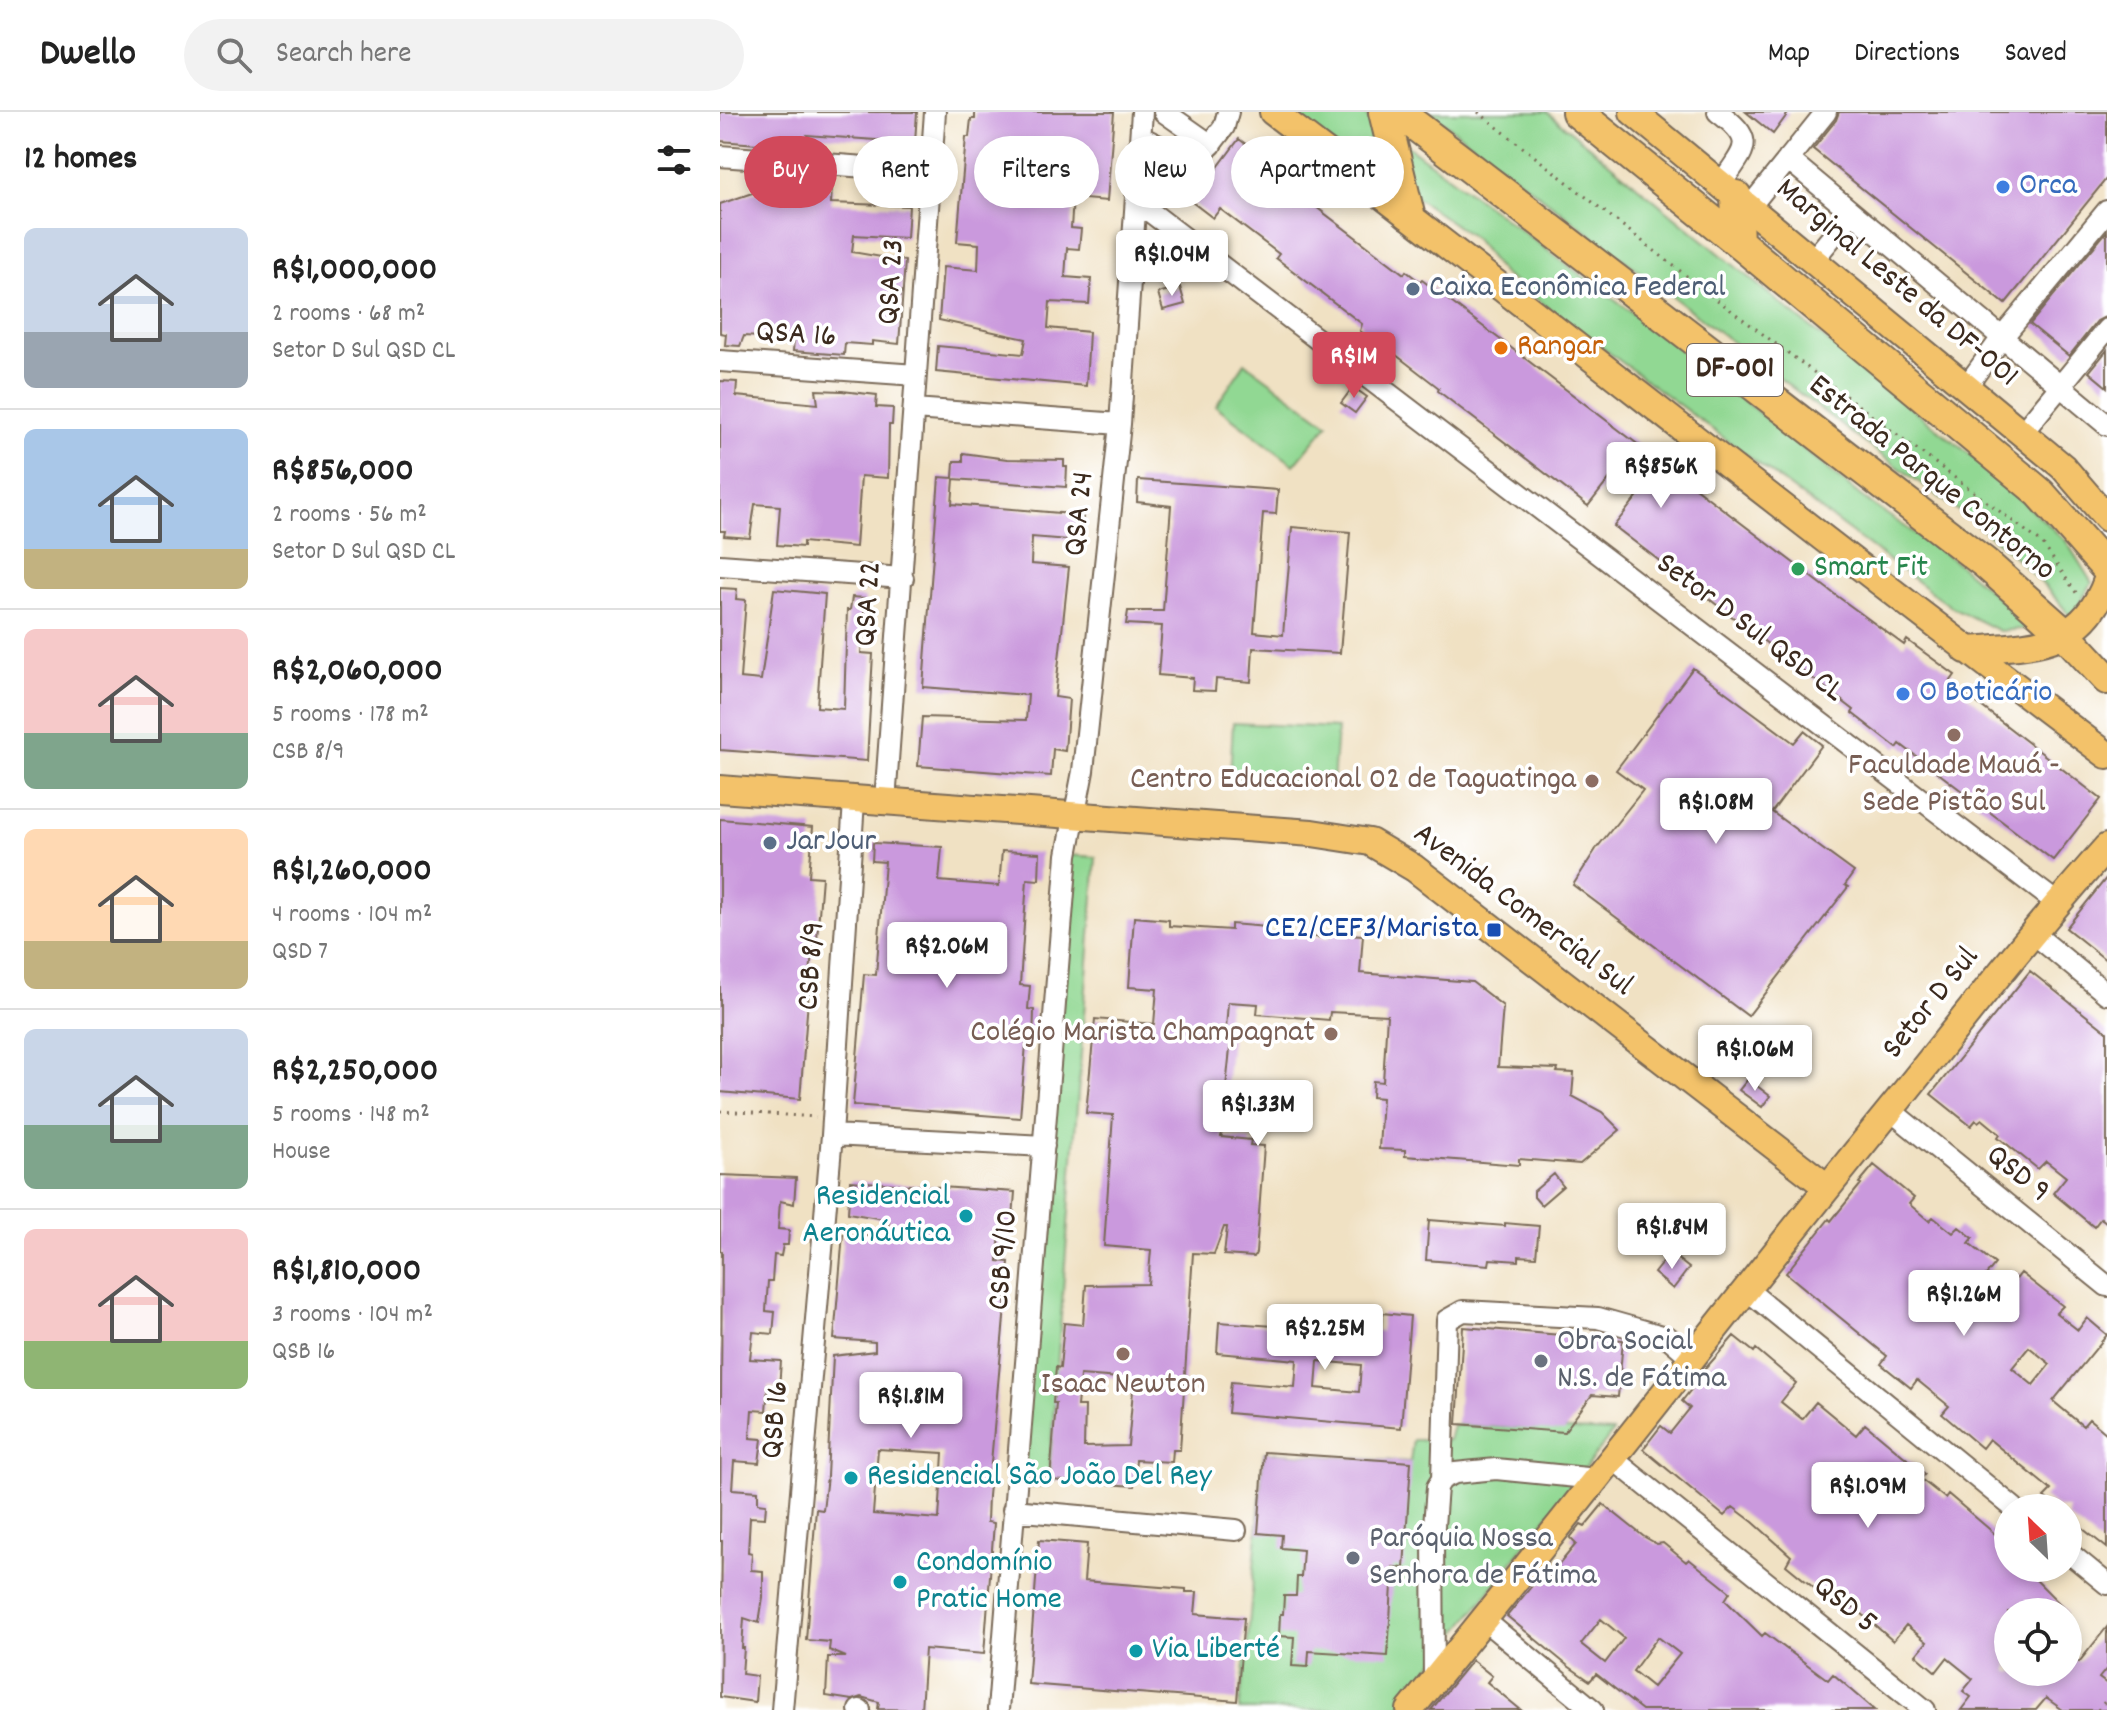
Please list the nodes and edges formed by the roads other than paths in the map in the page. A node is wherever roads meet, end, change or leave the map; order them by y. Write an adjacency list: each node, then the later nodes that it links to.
1 (935, 112): 12 (street, QSA 23)
2 (1142, 112): 13 (street, QSA 24)
3 (1164, 112): 14 (street)
4 (1228, 112): 15 (street)
5 (1273, 112): 25 (main road)
6 (1384, 112): 25 (highway)
7 (1398, 112): 45 (highway, Estrada Parque Contorno / DF-001)
8 (1577, 112): 26 (highway, Estrada Parque Contorno)
9 (1718, 112): 19 (street)
10 (1826, 112): 17 (street)
11 (1648, 116): 19 (main road, Marginal Leste da DF-001)
12 (933, 136)
13 (1141, 136)
14 (1198, 136)
15 (1215, 139)
16 (720, 156): 18 (street)
17 (1788, 159): 19 (street); 24 (street)
18 (853, 166)
19 (1735, 196): 26 (highway); 27 (main road, Marginal Leste da DF-001)
20 (928, 208): 31 (street, QSA 23)
21 (1135, 208): 35 (street, QSA 24)
22 (1145, 208): 55 (street, Setor D Sul QSD CL)
23 (2107, 211): 29 (street)
24 (1852, 213): 27 (street); 29 (street)
25 (1409, 214): 46 (main road)
26 (1738, 242): 42 (highway, Estrada Parque Contorno)
27 (1813, 260): 33 (main road, Marginal Leste da DF-001)
28 (2107, 329): 32 (street)
29 (2001, 339): 32 (street); 33 (street)
30 (720, 361): 31 (street, QSA 16)
31 (916, 375): 34 (street, QSA 23)
32 (2060, 386): 36 (street); 37 (street)
33 (1966, 387): 37 (main road, Marginal Leste da DF-001)
34 (914, 409): 35 (street); 43 (street, QSA 22)
35 (1120, 424): 52 (street, QSA 24)
36 (2107, 425)
37 (2022, 433): 38 (main road, Marginal Leste da DF-001)
38 (2063, 467): 39 (main road); 40 (main road, Marginal Leste da DF-001)
39 (2107, 492)
40 (2107, 518)
41 (720, 565): 43 (street)
42 (2107, 569)
43 (903, 578): 51 (street, QSA 22)
44 (2107, 580): 45 (main road)
45 (2066, 635): 46 (main road); 47 (highway, Estrada Parque Contorno / DF-001)
46 (1966, 650): 48 (main road)
47 (2107, 679)
48 (2107, 755)
49 (720, 789): 50 (main road, Avenida Comercial Sul)
50 (854, 801): 51 (main road, Avenida Comercial Sul); 59 (street, CSB 8/9)
51 (885, 802): 52 (main road, Avenida Comercial Sul)
52 (1073, 816): 60 (street, CSB 9/10); 61 (main road, Avenida Comercial Sul)
53 (2107, 829): 55 (main road, Setor D Sul)
54 (2107, 847): 55 (main road, Setor D Sul)
55 (2057, 903): 56 (main road, Setor D Sul)
56 (2033, 933): 57 (street); 58 (main road, Setor D Sul)
57 (2107, 994)
58 (1890, 1110): 61 (main road, Setor D Sul); 62 (street, QSD 9)
59 (832, 1126): 60 (street); 74 (street, QSB 16)
60 (1044, 1146): 68 (street, CSB 9/10)
61 (1827, 1187): 63 (main road, Setor D Sul)
62 (2107, 1286)
63 (1746, 1289): 64 (main road, Setor D Sul); 67 (street)
64 (1691, 1357): 65 (main road, Setor D Sul); 66 (street)
65 (1605, 1469): 66 (street); 72 (main road, Setor D Sul); 78 (street, QSD 5)
66 (1442, 1479): 73 (street)
67 (1997, 1494)
68 (1013, 1510): 69 (street); 75 (street, CSB 9/10)
69 (1236, 1530)
70 (2082, 1563): 71 (street)
71 (2107, 1584)
72 (1484, 1620): 73 (main road, Setor D Sul); 77 (street)
73 (1434, 1681): 76 (main road, Setor D Sul)
74 (782, 1710)
75 (998, 1710)
76 (1410, 1710)
77 (1593, 1710)
78 (1925, 1710)

